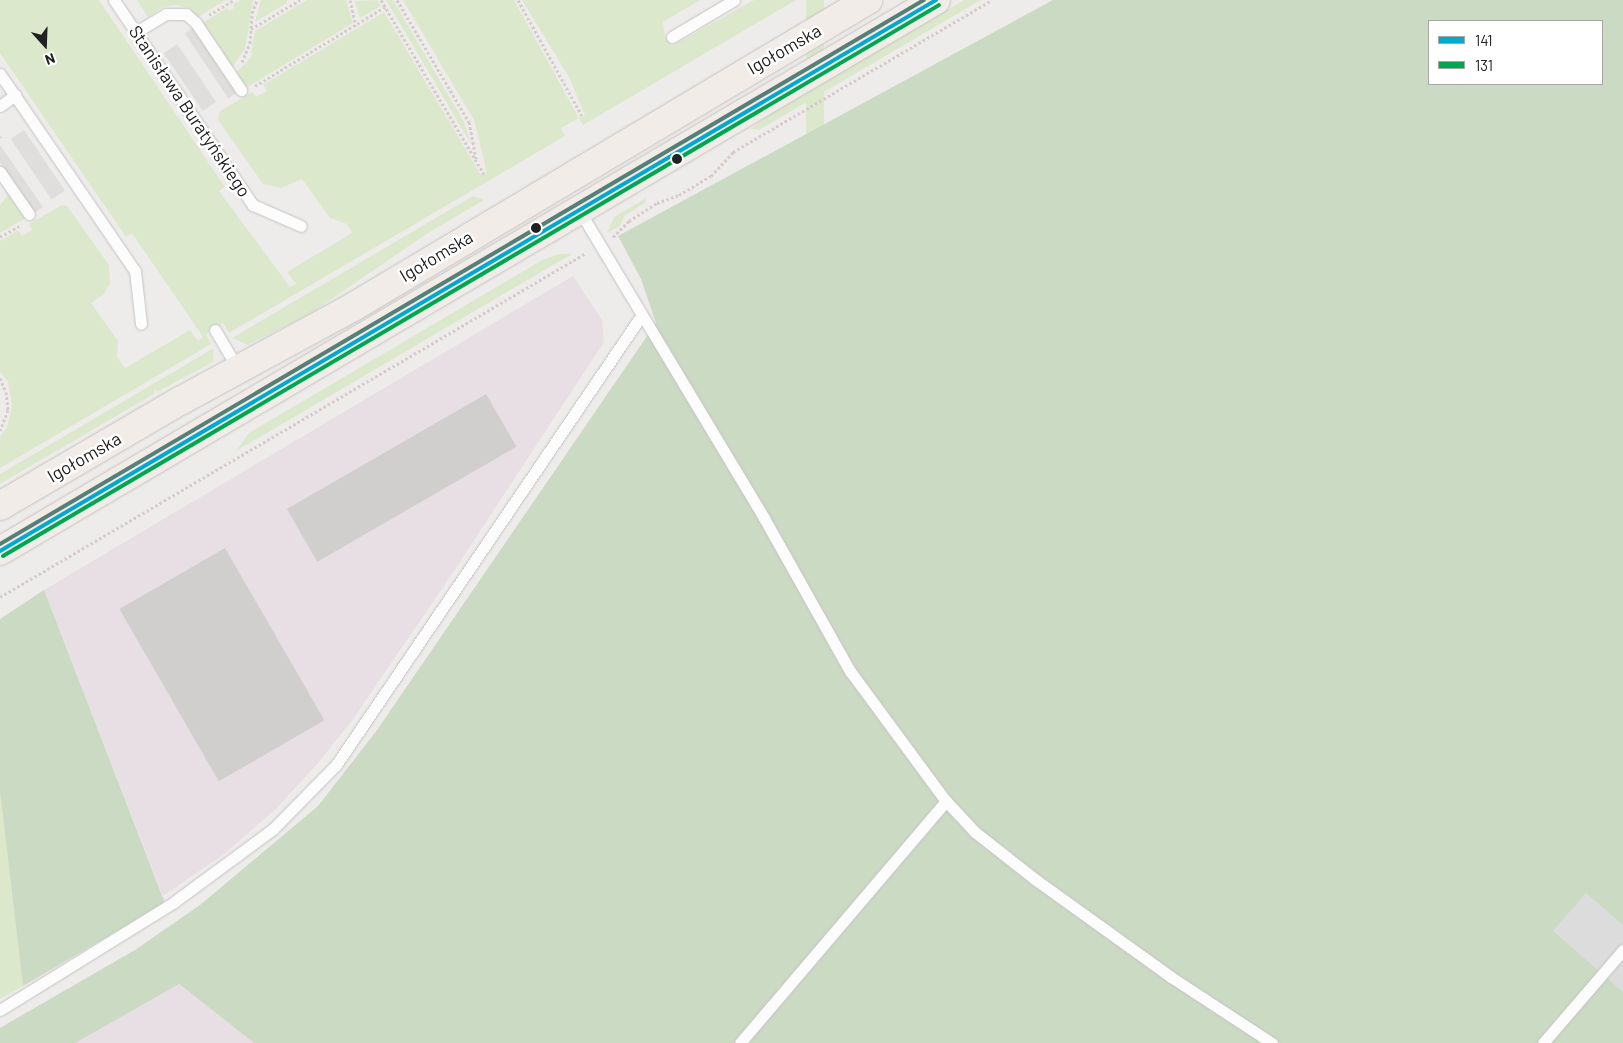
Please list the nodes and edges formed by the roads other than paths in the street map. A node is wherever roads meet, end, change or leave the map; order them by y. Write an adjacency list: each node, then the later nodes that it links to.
1 (114, 0): 5 (lane, Stanisława Buratyńskiego)
2 (734, 0): 6 (lane)
3 (868, 0): 18 (main road, Igołomska)
4 (936, 0): 12 (main road, Igołomska)
5 (136, 32): 8 (lane); 14 (lane, Stanisława Buratyńskiego)
6 (672, 36)
7 (0, 74): 9 (lane)
8 (241, 90)
9 (15, 95): 10 (lane); 16 (lane)
10 (0, 106)
11 (0, 172): 13 (lane)
12 (579, 209): 15 (lane); 20 (main road, Igołomska)
13 (29, 214)
14 (301, 226)
15 (641, 316): 21 (lane); 23 (lane)
16 (141, 324)
17 (215, 330): 18 (lane)
18 (238, 369): 19 (main road, Igołomska)
19 (0, 506)
20 (0, 551)
21 (946, 801): 24 (lane); 25 (lane)
22 (1623, 950): 26 (lane)
23 (0, 1010)
24 (740, 1043)
25 (1272, 1043)
26 (1543, 1043)

